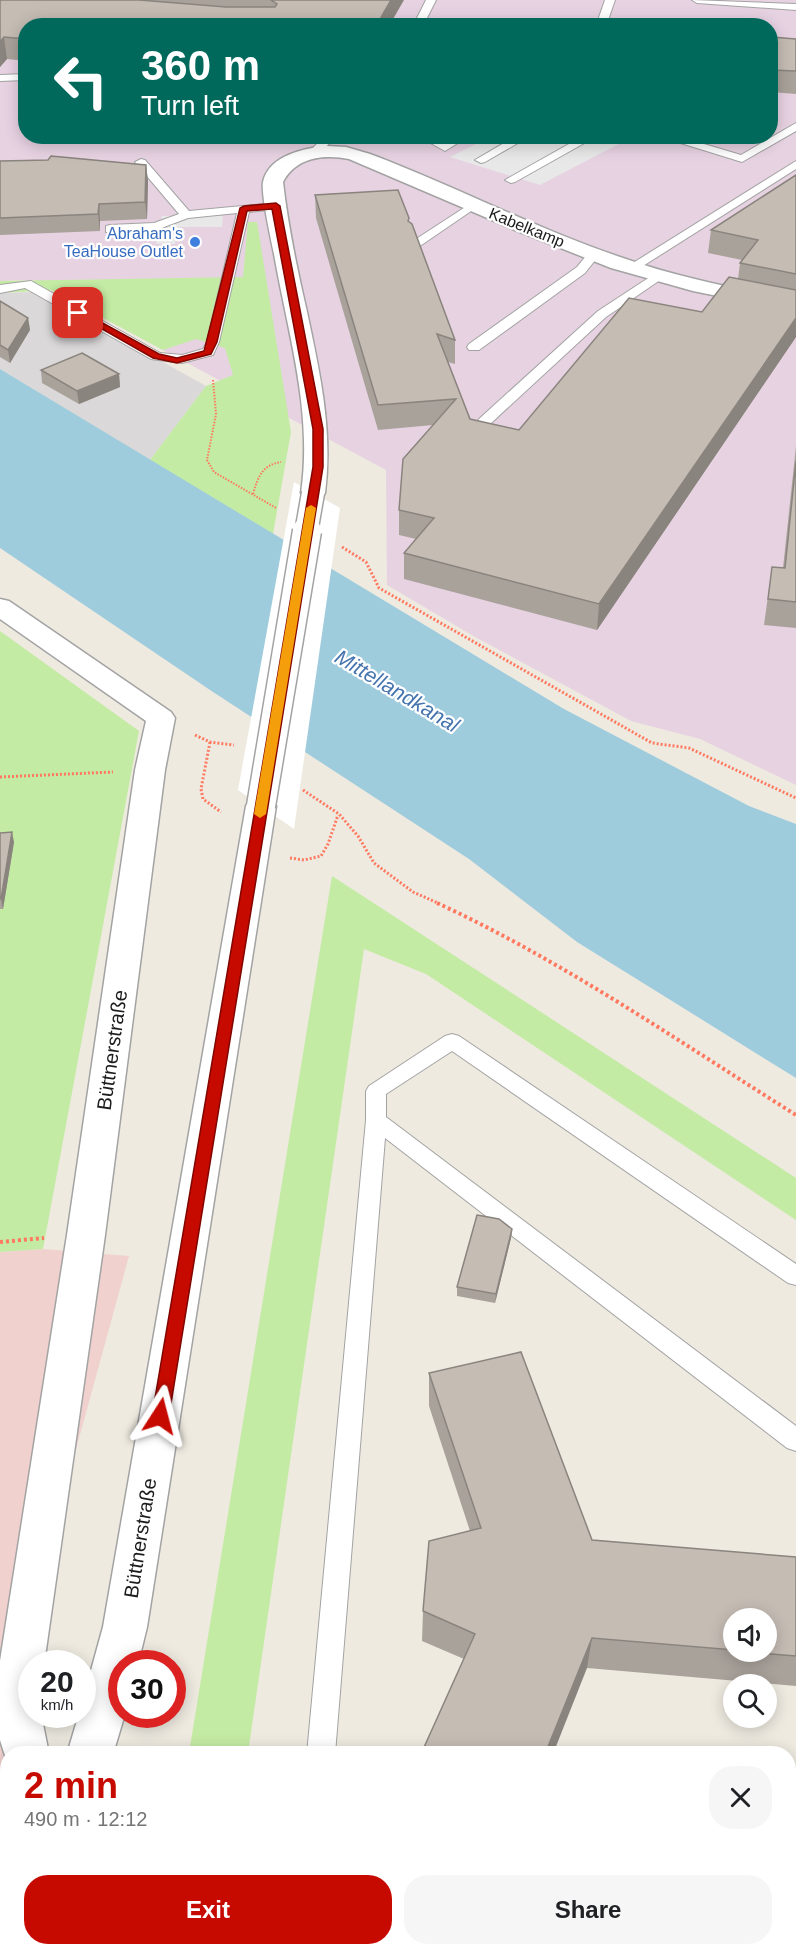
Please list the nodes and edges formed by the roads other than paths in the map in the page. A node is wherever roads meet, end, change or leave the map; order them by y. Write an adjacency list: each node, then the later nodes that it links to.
1 (431, 0): 5 (lane)
2 (610, 0): 6 (lane)
3 (697, 0): 4 (lane)
4 (796, 7)
5 (422, 18)
6 (604, 18)
7 (18, 77): 8 (lane)
8 (0, 78)
9 (796, 126): 10 (lane)
10 (778, 137)
11 (322, 144): 18 (lane)
12 (438, 144): 13 (lane)
13 (451, 144)
14 (510, 144): 19 (lane)
15 (577, 144): 22 (lane)
16 (690, 144): 17 (lane)
17 (767, 144)
18 (319, 153): 23 (street, Kabelkamp); 24 (street, Kabelkamp)
19 (481, 160)
20 (141, 162): 27 (lane)
21 (796, 164): 31 (lane)
22 (511, 180)
23 (273, 182): 25 (street, Büttnerstraße)
24 (473, 205): 29 (lane); 30 (street, Kabelkamp)
25 (276, 206): 26 (lane); 42 (street, Büttnerstraße, bridge)
26 (244, 208): 27 (lane); 33 (lane)
27 (186, 214): 28 (lane)
28 (110, 229)
29 (416, 243)
30 (594, 254): 31 (street, Kabelkamp); 35 (lane)
31 (631, 268): 32 (street, Kabelkamp)
32 (659, 275): 34 (street, Kabelkamp); 36 (lane)
33 (0, 289)
34 (796, 306)
35 (474, 347)
36 (484, 422)
37 (0, 607): 41 (street, Büttnerstraße)
38 (376, 1120): 39 (lane); 40 (lane); 43 (lane)
39 (796, 1276)
40 (796, 1440)
41 (24, 1746)
42 (93, 1746)
43 (322, 1746)

